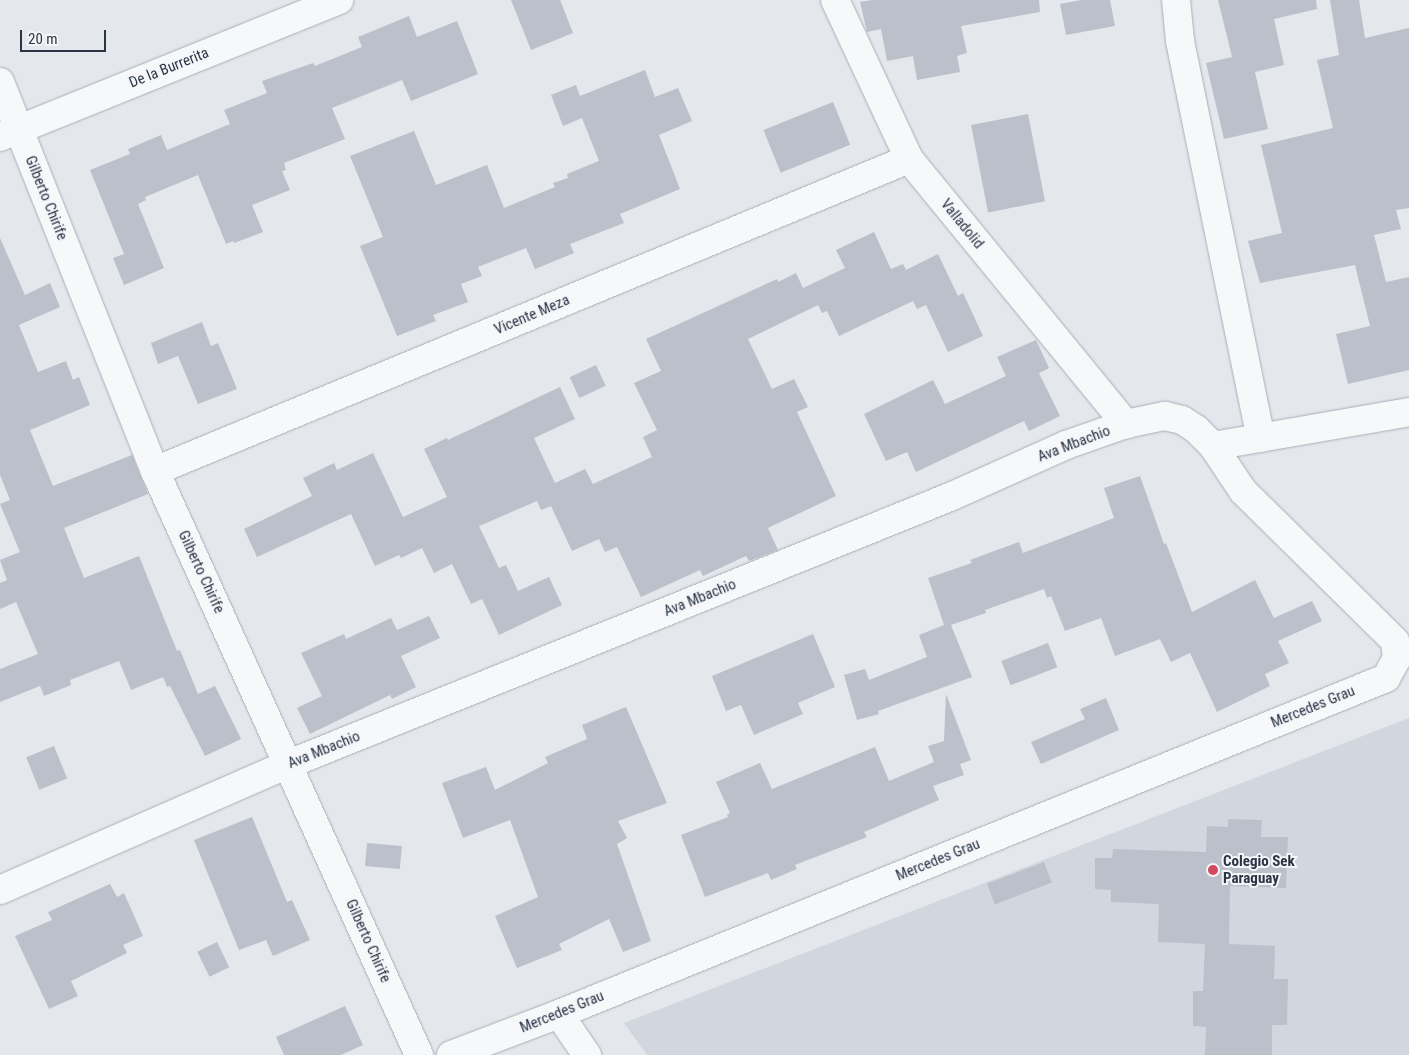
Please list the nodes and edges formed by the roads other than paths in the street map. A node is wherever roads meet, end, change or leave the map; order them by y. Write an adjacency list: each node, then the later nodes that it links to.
1 (338, 0): 5 (street, De la Burrerita)
2 (835, 0): 6 (street, Valladolid)
3 (1176, 0): 9 (street)
4 (0, 82): 5 (street, Gilberto Chirife)
5 (9, 133): 11 (street, Gilberto Chirife)
6 (909, 159): 8 (street, Valladolid); 11 (street, Vicente Meza)
7 (1409, 412): 9 (street)
8 (1126, 424): 10 (street, Ava Mbachio); 13 (street, Ava Mbachio)
9 (1261, 438): 10 (street)
10 (1213, 446): 12 (street, Ava Mbachio)
11 (155, 471): 13 (street, Gilberto Chirife)
12 (1395, 641): 15 (street, Mercedes Grau)
13 (289, 764): 14 (street, Ava Mbachio); 16 (street, Gilberto Chirife)
14 (0, 890)
15 (559, 1014): 17 (street, Mercedes Grau); 18 (street)
16 (418, 1055)
17 (451, 1055)
18 (587, 1055)

